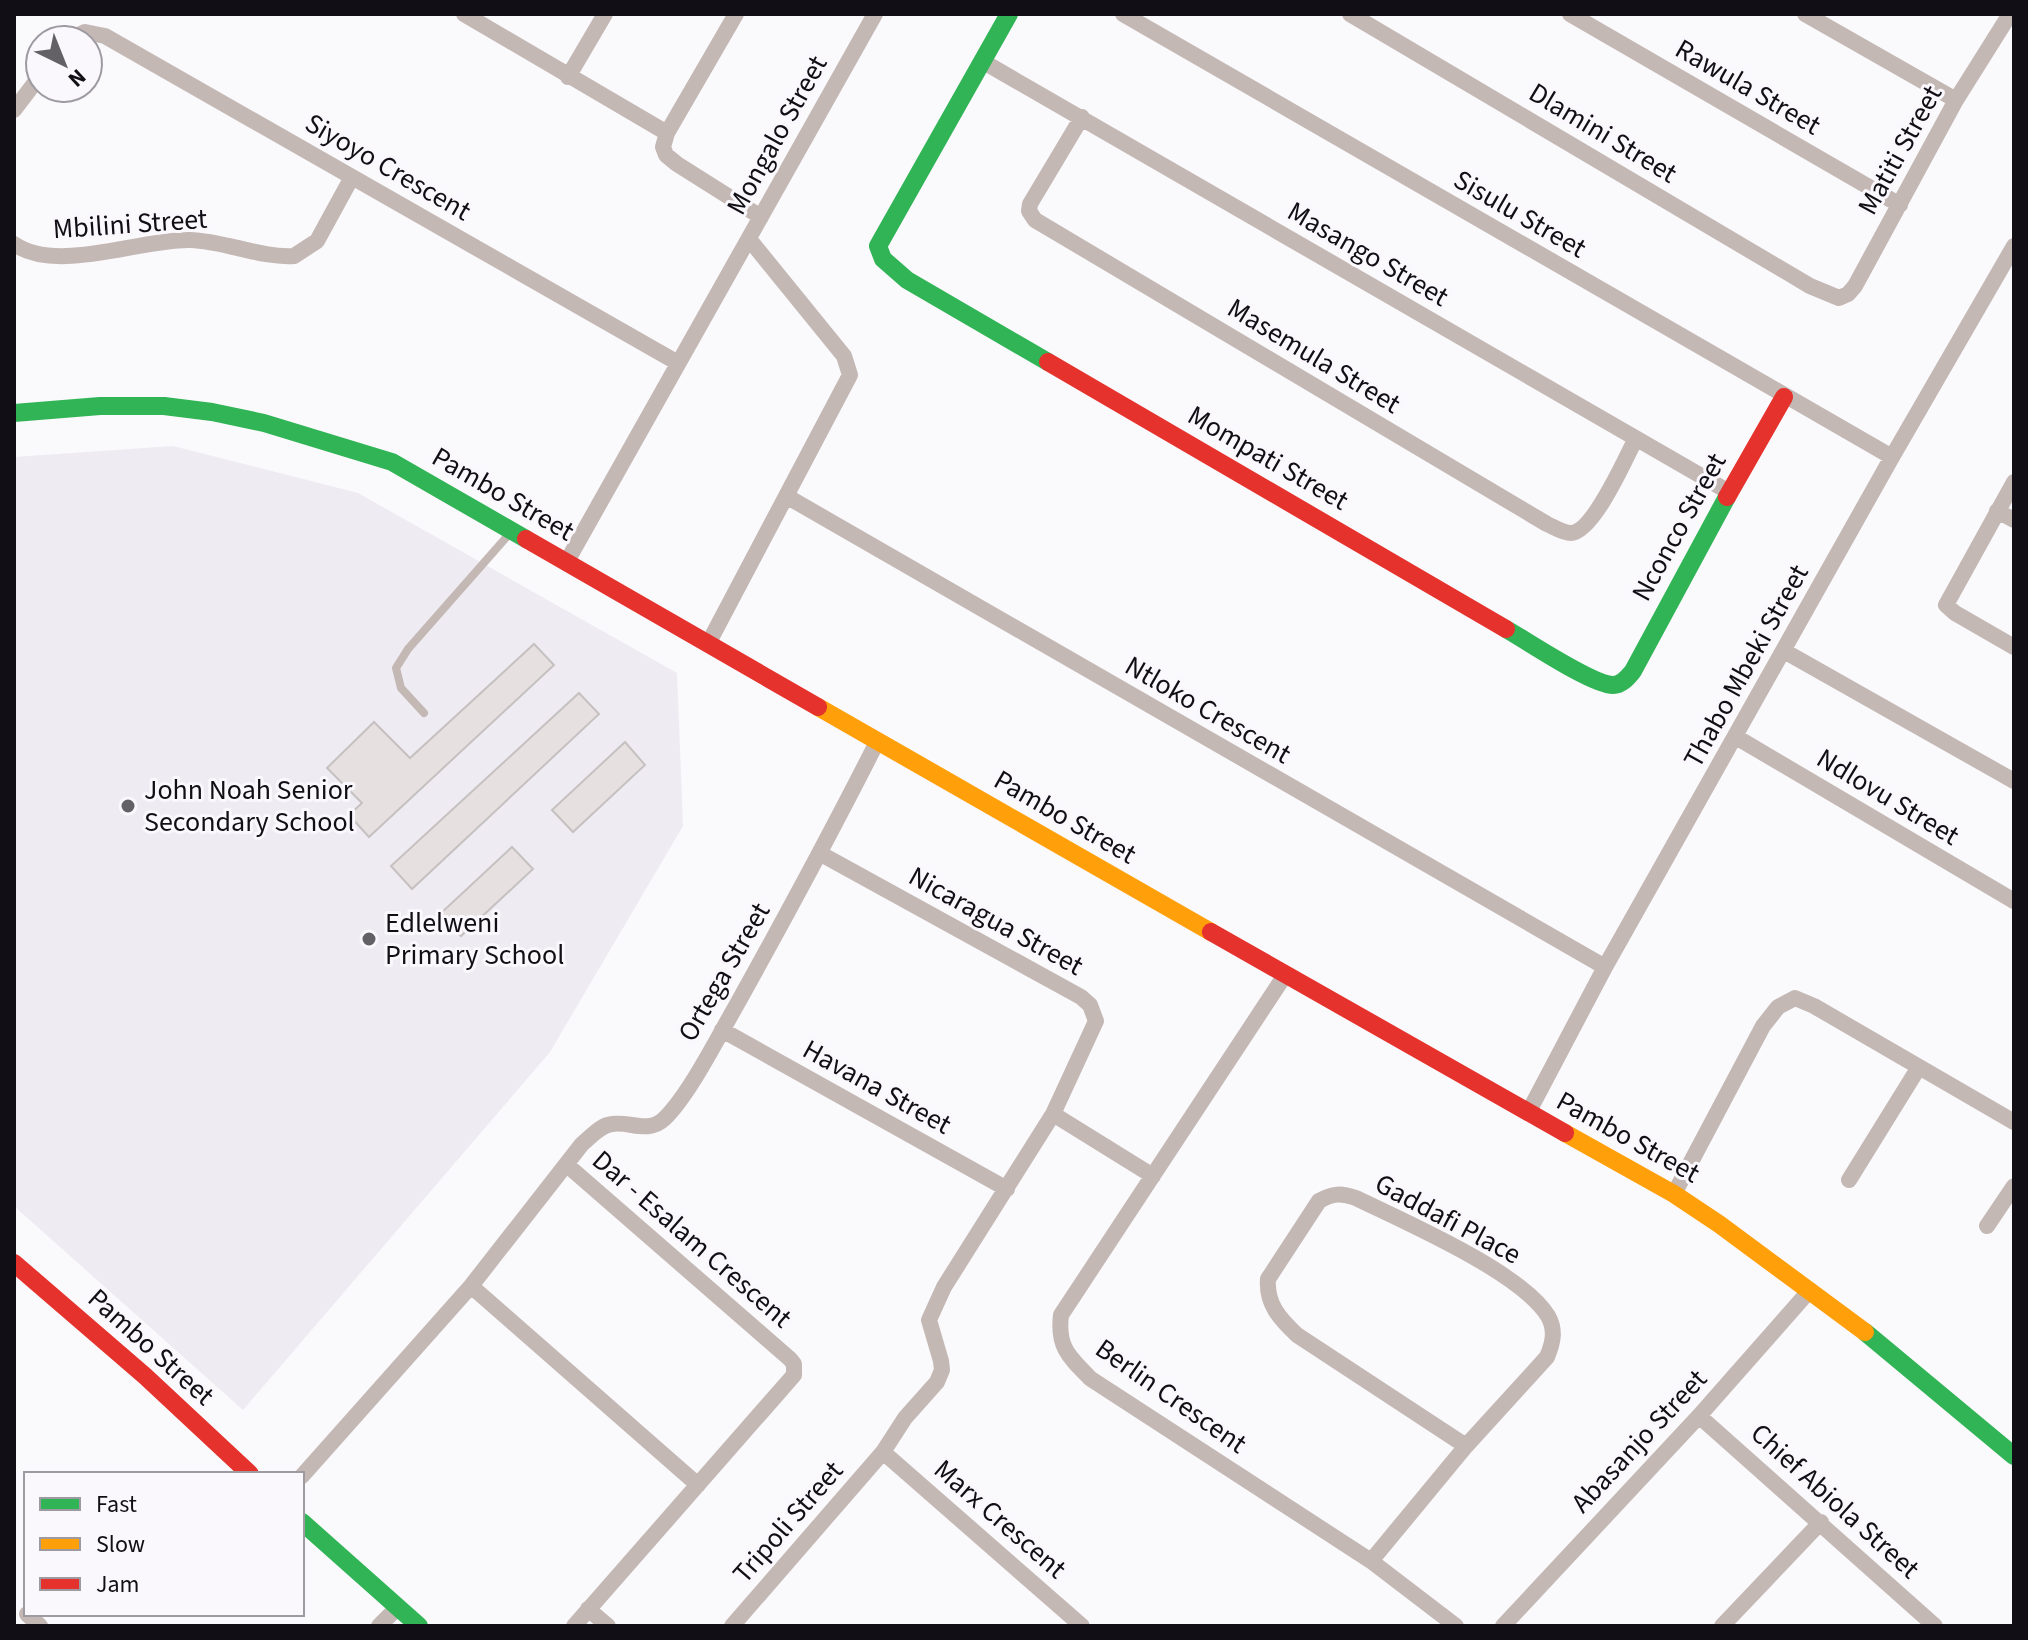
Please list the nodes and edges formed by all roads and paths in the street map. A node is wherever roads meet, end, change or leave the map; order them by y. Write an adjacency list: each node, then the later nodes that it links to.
1 (605, 14): 13 (street)
2 (736, 14): 16 (street)
3 (875, 14): 19 (street, Mongalo Street)
4 (1009, 14): 12 (street)
5 (1123, 14): 25 (street, Sisulu Street)
6 (1350, 14): 23 (street, Dlamini Street)
7 (1570, 14): 18 (street, Rawula Street)
8 (1805, 14): 14 (street)
9 (2010, 14): 14 (street, Matiti Street)
10 (471, 16): 13 (street)
11 (104, 36): 17 (street, Siyoyo Crescent)
12 (982, 61): 15 (street, Masango Street); 39 (street, Mompati Street)
13 (568, 77): 16 (street)
14 (1956, 100): 18 (street, Matiti Street)
15 (1082, 117): 27 (street, Masango Street); 27 (street, Masemula Street)
16 (667, 133): 19 (street)
17 (352, 177): 21 (street, Mbilini Street); 24 (street, Siyoyo Crescent)
18 (1900, 205): 23 (street, Matiti Street)
19 (761, 217): 20 (street, Mongalo Street)
20 (749, 239): 24 (street); 31 (street)
21 (14, 244)
22 (2012, 254): 28 (street, Thabo Mbeki Street)
23 (1829, 296)
24 (678, 363): 35 (street)
25 (1784, 397): 28 (street, Sisulu Street); 30 (street, Nconco Street)
26 (14, 413): 34 (street, Pambo Street)
27 (1635, 440): 30 (street, Masango Street)
28 (1892, 457): 38 (street, Thabo Mbeki Street)
29 (2014, 482): 32 (street)
30 (1729, 492): 39 (street, Nconco Street)
31 (786, 496): 36 (street); 46 (street, Ntloko Crescent)
32 (1997, 511): 33 (street); 37 (street)
33 (2014, 520)
34 (512, 532): 35 (street, Pambo Street); 40 (lane)
35 (566, 563): 36 (street, Pambo Street)
36 (708, 644): 42 (street, Pambo Street)
37 (2014, 647)
38 (1784, 651): 41 (street, Thabo Mbeki Street); 43 (street)
39 (1622, 683)
40 (424, 713)
41 (1736, 737): 45 (street, Ndlovu Street); 46 (street, Thabo Mbeki Street)
42 (877, 742): 44 (street, Ortega Street); 47 (street, Pambo Street)
43 (2014, 781)
44 (821, 854): 48 (street, Ortega Street); 51 (street, Nicaragua Street)
45 (2014, 901)
46 (1605, 967): 50 (street, Thabo Mbeki Street)
47 (1285, 975): 50 (street, Pambo Street); 54 (street, Berlin Crescent)
48 (722, 1030): 53 (street, Ortega Street); 57 (street, Havana Street)
49 (1919, 1067): 52 (street); 55 (street); 58 (street)
50 (1528, 1113): 58 (street, Pambo Street)
51 (1053, 1114): 54 (street); 57 (street, Nicaragua Street)
52 (2014, 1122)
53 (567, 1165): 61 (street, Dar - Esalam Crescent); 69 (street, Dar - Esalam Crescent)
54 (1153, 1176): 72 (street, Berlin Crescent)
55 (1849, 1180)
56 (2014, 1186): 59 (street)
57 (1007, 1189): 65 (street, Tripoli Street)
58 (1674, 1194): 62 (street, Pambo Street)
59 (1987, 1226)
60 (14, 1263): 67 (street, Pambo Street)
61 (471, 1286): 68 (street, Dar - Esalam Crescent); 69 (street)
62 (1810, 1290): 63 (street, Abasanjo Street); 66 (street, Pambo Street)
63 (1699, 1416): 70 (street, Chief Abiola Street); 82 (street, Abasanjo Street)
64 (1466, 1446): 64 (street, Gaddafi Place); 72 (street, Gaddafi Place)
65 (883, 1452): 79 (street, Tripoli Street); 80 (street, Marx Crescent)
66 (2014, 1456)
67 (248, 1472)
68 (304, 1474)
69 (698, 1485): 74 (street, Dar - Esalam Crescent)
70 (1821, 1522): 83 (street); 84 (street, Chief Abiola Street)
71 (304, 1524): 73 (street)
72 (1371, 1561): 81 (street, Berlin Crescent)
73 (397, 1608): 75 (street); 76 (street)
74 (588, 1609): 77 (street, Dar - Esalam Crescent); 78 (street)
75 (379, 1626)
76 (419, 1626)
77 (574, 1626)
78 (608, 1626)
79 (732, 1626)
80 (1082, 1626)
81 (1456, 1626)
82 (1503, 1626)
83 (1722, 1626)
84 (1935, 1626)

